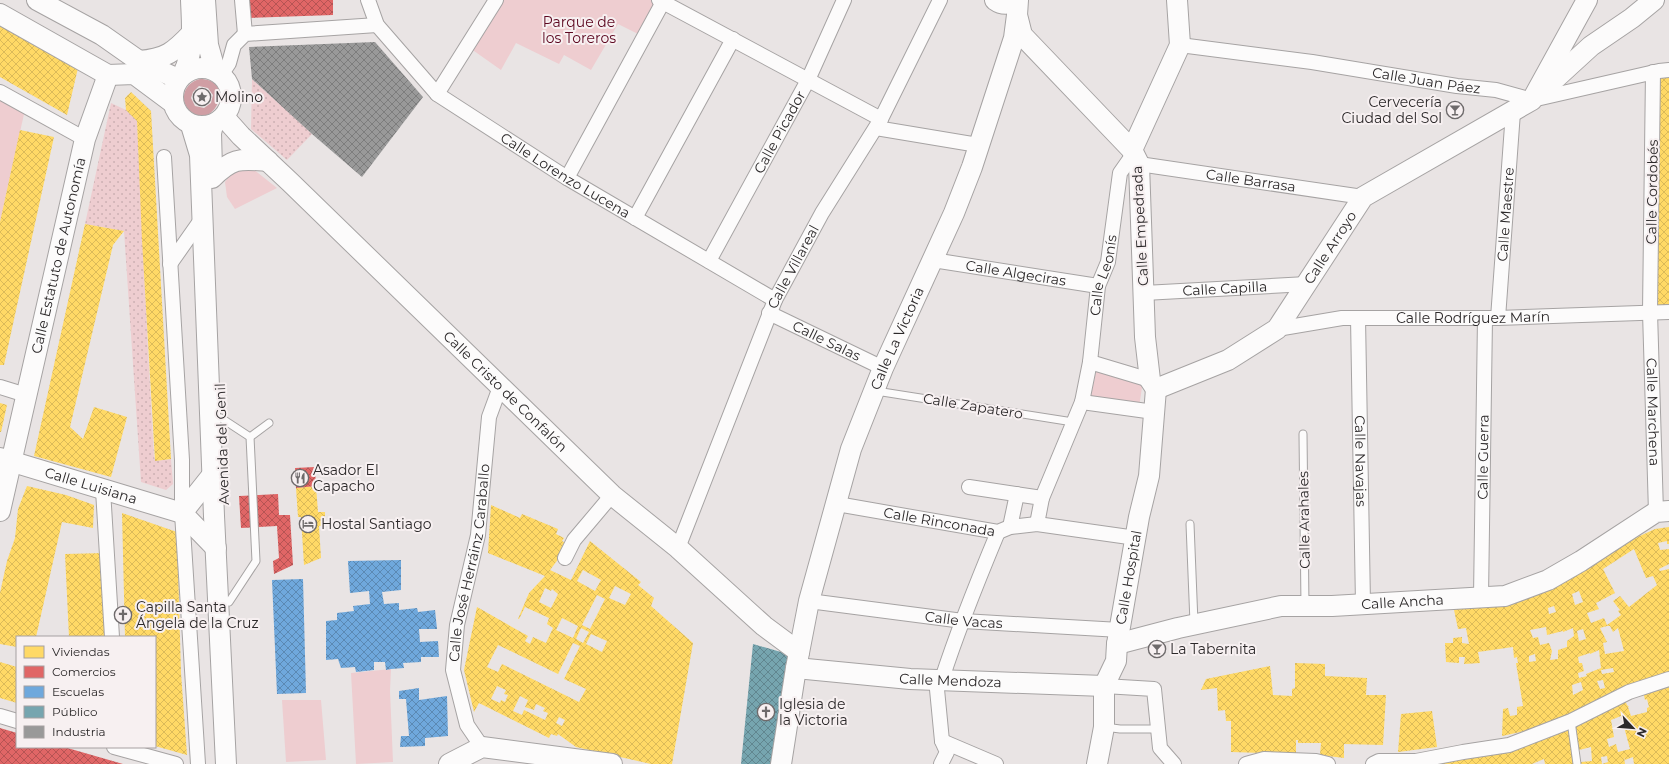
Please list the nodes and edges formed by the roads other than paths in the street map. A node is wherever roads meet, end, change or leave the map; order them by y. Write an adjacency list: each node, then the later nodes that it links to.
1 (37, 0): 21 (street)
2 (191, 0): 17 (street)
3 (205, 0): 23 (street)
4 (242, 0): 18 (street)
5 (368, 0): 16 (street)
6 (496, 0): 29 (street)
7 (844, 0): 27 (street, Calle Picador)
8 (940, 0): 34 (street, Calle Villareal)
9 (1177, 0): 20 (street, Calle Empedrada)
10 (1587, 0): 30 (street)
11 (1654, 0): 30 (street, Calle Arroyo)
12 (661, 1): 19 (street); 42 (street)
13 (995, 1): 14 (street)
14 (1017, 5): 37 (street, Calle La Victoria); 38 (street)
15 (0, 14): 25 (street)
16 (377, 24): 18 (street); 29 (street, Calle Lorenzo Lucena)
17 (192, 33): 21 (street); 26 (street)
18 (245, 34): 23 (street)
19 (733, 40): 27 (street); 45 (street)
20 (1180, 45): 30 (street, Calle Juan Páez); 38 (street, Calle Empedrada)
21 (139, 61): 26 (street); 31 (street)
22 (1669, 70): 24 (street, Calle Juan Páez)
23 (218, 72): 26 (street); 33 (street)
24 (1653, 72): 30 (street, Calle Juan Páez); 53 (street, Calle Cordobés)
25 (108, 75): 31 (street); 36 (street, Calle Estatuto de Autonomía)
26 (181, 76): 31 (street)
27 (808, 80): 34 (street); 47 (street, Calle Picador)
28 (0, 92): 36 (street)
29 (437, 94): 42 (street, Calle Lorenzo Lucena)
30 (1532, 100): 32 (street, Calle Arroyo)
31 (173, 102): 35 (street)
32 (1513, 112): 43 (street, Calle Arroyo); 57 (street, Calle Maestre)
33 (218, 121): 35 (street); 40 (street, Calle Cristo de Confalón); 41 (street, Avenida del Genil)
34 (879, 123): 37 (street); 52 (street, Calle Villareal)
35 (191, 125): 44 (street, Avenida del Genil)
36 (85, 140): 65 (street, Calle Estatuto de Autonomía)
37 (978, 145): 46 (street, Calle La Victoria)
38 (1135, 156): 43 (street, Calle Barrasa); 50 (street, Calle Leonís); 51 (street, Calle Empedrada)
39 (164, 157): 48 (street)
40 (268, 161): 41 (street); 63 (street, Calle Cristo de Confalón)
41 (212, 178): 68 (street, Avenida del Genil)
42 (567, 178): 45 (street, Calle Lorenzo Lucena)
43 (1363, 197): 49 (street, Calle Arroyo)
44 (203, 217): 48 (street); 74 (street, Avenida del Genil)
45 (635, 218): 47 (street, Calle Lorenzo Lucena)
46 (933, 260): 50 (street, Calle Algeciras); 60 (street, Calle La Victoria)
47 (709, 261): 52 (street, Calle Lorenzo Lucena)
48 (170, 264): 83 (street)
49 (1307, 284): 51 (street, Calle Capilla); 58 (street, Calle Arroyo)
50 (1098, 286): 59 (street, Calle Leonís)
51 (1144, 293): 61 (street, Calle Empedrada)
52 (775, 300): 55 (street, Calle Villareal)
53 (1650, 312): 54 (street, Calle Rodríguez Marín); 57 (street, Calle Rodríguez Marín); 82 (street, Calle Marchena)
54 (1669, 312)
55 (769, 314): 60 (street, Calle Salas); 89 (street, Calle Villareal)
56 (1358, 318): 57 (street, Calle Rodríguez Marín); 58 (street, Calle Rodríguez Marín); 94 (street, Calle Navajas)
57 (1492, 318): 91 (street, Calle Guerra)
58 (1277, 329): 61 (street, Calle Arroyo)
59 (1090, 362): 61 (street); 66 (street, Calle Leonís)
60 (883, 368): 64 (street, Calle La Victoria)
61 (1153, 385): 67 (street, Calle Hospital)
62 (0, 387): 65 (street)
63 (500, 387): 78 (street, Calle Cristo de Confalón); 110 (street, Calle José Herráinz Caraballo)
64 (874, 390): 69 (lane, Calle Zapatero); 80 (street, Calle La Victoria)
65 (26, 395): 73 (street, Calle Estatuto de Autonomía)
66 (1082, 402): 67 (street); 69 (street, Calle Leonís)
67 (1154, 412): 87 (street, Calle Hospital)
68 (221, 418): 72 (lane); 93 (street, Avenida del Genil)
69 (1073, 422): 79 (street, Calle Leonís)
70 (269, 423): 72 (lane)
71 (1303, 434): 95 (lane, Calle Arahales)
72 (250, 437): 93 (lane)
73 (6, 460): 76 (street, Calle Luisiana); 81 (street, Calle Estatuto de Autonomía)
74 (213, 474): 83 (street); 88 (street, Avenida del Genil)
75 (969, 487): 77 (street)
76 (103, 490): 83 (street, Calle Luisiana); 98 (street)
77 (1017, 494): 79 (street); 86 (street)
78 (612, 495): 89 (street, Calle Cristo de Confalón); 90 (street)
79 (1042, 498): 84 (street, Calle Leonís)
80 (836, 504): 86 (street, Calle Rinconada); 92 (street, Calle La Victoria)
81 (0, 511)
82 (1663, 512): 91 (street, Calle Ancha)
83 (182, 513): 88 (street, Calle Luisiana); 113 (street)
84 (1037, 524): 86 (street, Calle Rinconada); 87 (street, Calle Rinconada)
85 (1190, 524): 97 (lane)
86 (1004, 530): 96 (street)
87 (1136, 538): 99 (street, Calle Hospital)
88 (216, 548): 114 (street, Avenida del Genil)
89 (678, 548): 100 (street, Calle Cristo de Confalón)
90 (566, 558)
91 (1481, 597): 94 (street, Calle Ancha)
92 (809, 601): 96 (street, Calle Vacas); 100 (street, Calle La Victoria)
93 (229, 602): 115 (street, Avenida del Genil)
94 (1363, 604): 95 (street, Calle Ancha)
95 (1305, 606): 97 (street, Calle Ancha)
96 (963, 621): 99 (street, Calle Vacas); 101 (street)
97 (1194, 625): 99 (street, Calle Ancha)
98 (112, 636)
99 (1119, 637): 103 (street, Calle Hospital)
100 (798, 660): 101 (street, Calle Mendoza); 118 (street, Calle La Victoria)
101 (939, 679): 103 (street, Calle Mendoza); 109 (street)
102 (1669, 679): 106 (street)
103 (1104, 686): 107 (street, Calle Hospital); 108 (street)
104 (0, 716): 105 (street)
105 (16, 721)
106 (1571, 721): 125 (street); 126 (lane)
107 (1104, 727): 108 (lane); 121 (street, Calle Hospital)
108 (1159, 729): 122 (street)
109 (942, 741): 119 (street); 120 (street)
110 (482, 747): 116 (street); 117 (street)
111 (120, 748): 112 (street)
112 (176, 764)
113 (198, 764)
114 (226, 764)
115 (236, 764)
116 (448, 764)
117 (612, 764)
118 (781, 764)
119 (941, 764)
120 (996, 764)
121 (1097, 764)
122 (1174, 764)
123 (1246, 764): 124 (street)
124 (1328, 764)
125 (1374, 764)
126 (1577, 764)

